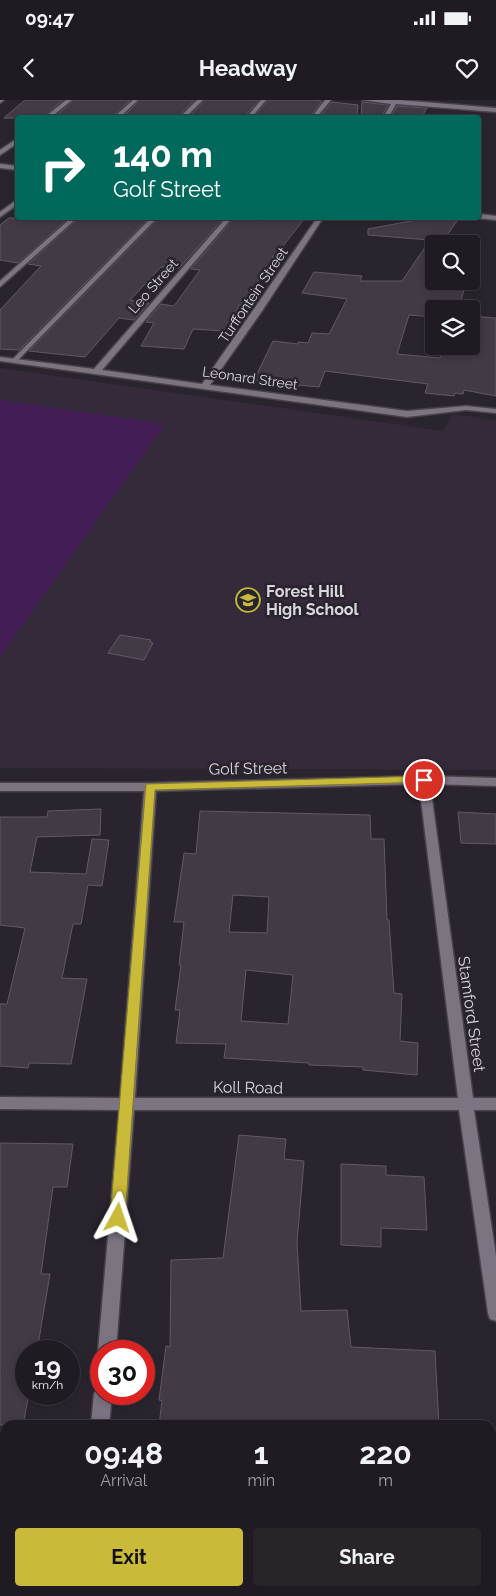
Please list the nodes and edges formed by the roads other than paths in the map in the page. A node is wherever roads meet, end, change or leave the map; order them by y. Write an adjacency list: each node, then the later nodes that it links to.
1 (69, 100): 9 (street)
2 (136, 100): 10 (lane)
3 (200, 100): 11 (street)
4 (264, 100): 12 (lane)
5 (328, 100): 13 (street)
6 (366, 100): 7 (street)
7 (396, 101): 8 (street); 14 (street)
8 (496, 110)
9 (50, 115)
10 (118, 115)
11 (184, 115)
12 (251, 115)
13 (316, 115)
14 (387, 115)
15 (15, 142): 16 (street)
16 (0, 153)
17 (0, 166): 18 (street)
18 (15, 168)
19 (15, 203): 20 (lane)
20 (0, 215)
21 (481, 216): 22 (street)
22 (496, 218)
23 (72, 220): 27 (street)
24 (152, 220): 29 (lane)
25 (227, 220): 30 (street, Leo Street)
26 (319, 220): 31 (street, Turffontein Street)
27 (0, 285)
28 (0, 359): 29 (street, Leonard Street)
29 (14, 361): 30 (street, Leonard Street)
30 (96, 372): 31 (street, Leonard Street)
31 (206, 386): 32 (street, Leonard Street)
32 (496, 411)
33 (424, 780): 34 (street, Golf Street); 36 (street, Golf Street); 39 (street, Stamford Street)
34 (496, 782)
35 (0, 787): 36 (street, Golf Street)
36 (150, 787): 38 (street)
37 (0, 1103): 38 (street, Koll Road)
38 (127, 1103): 39 (street, Koll Road); 42 (street)
39 (466, 1104): 40 (street, Koll Road); 41 (street, Stamford Street)
40 (496, 1104)
41 (496, 1313)
42 (107, 1340)
43 (102, 1405): 44 (street)
44 (100, 1420)

